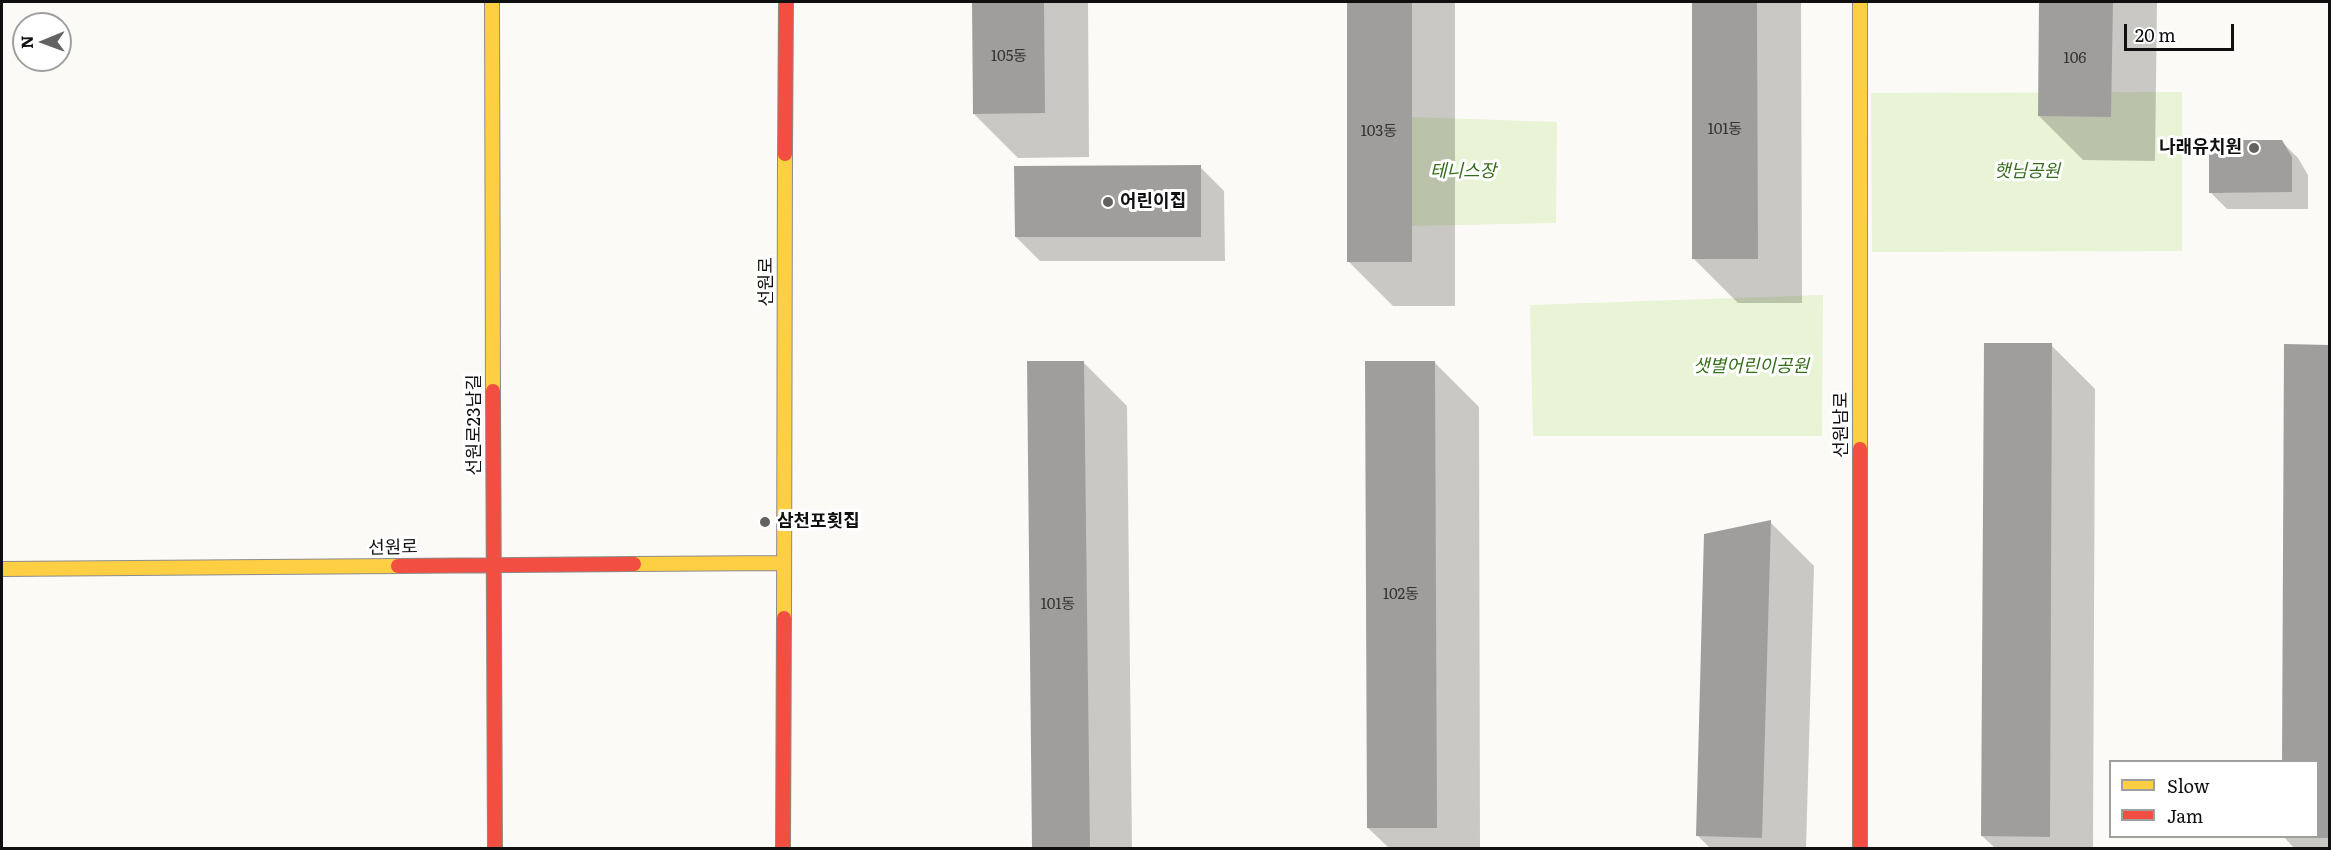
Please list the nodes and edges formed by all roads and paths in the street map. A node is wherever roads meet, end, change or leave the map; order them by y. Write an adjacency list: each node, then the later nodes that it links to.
1 (492, 2): 5 (street, 선원로23남길)
2 (786, 2): 4 (street, 선원로)
3 (1860, 2): 9 (street, 선원남로)
4 (784, 563): 5 (street, 선원로); 8 (street, 선원로)
5 (494, 565): 6 (street, 선원로); 7 (street, 선원로23남길)
6 (2, 569)
7 (495, 849)
8 (783, 849)
9 (1860, 849)

